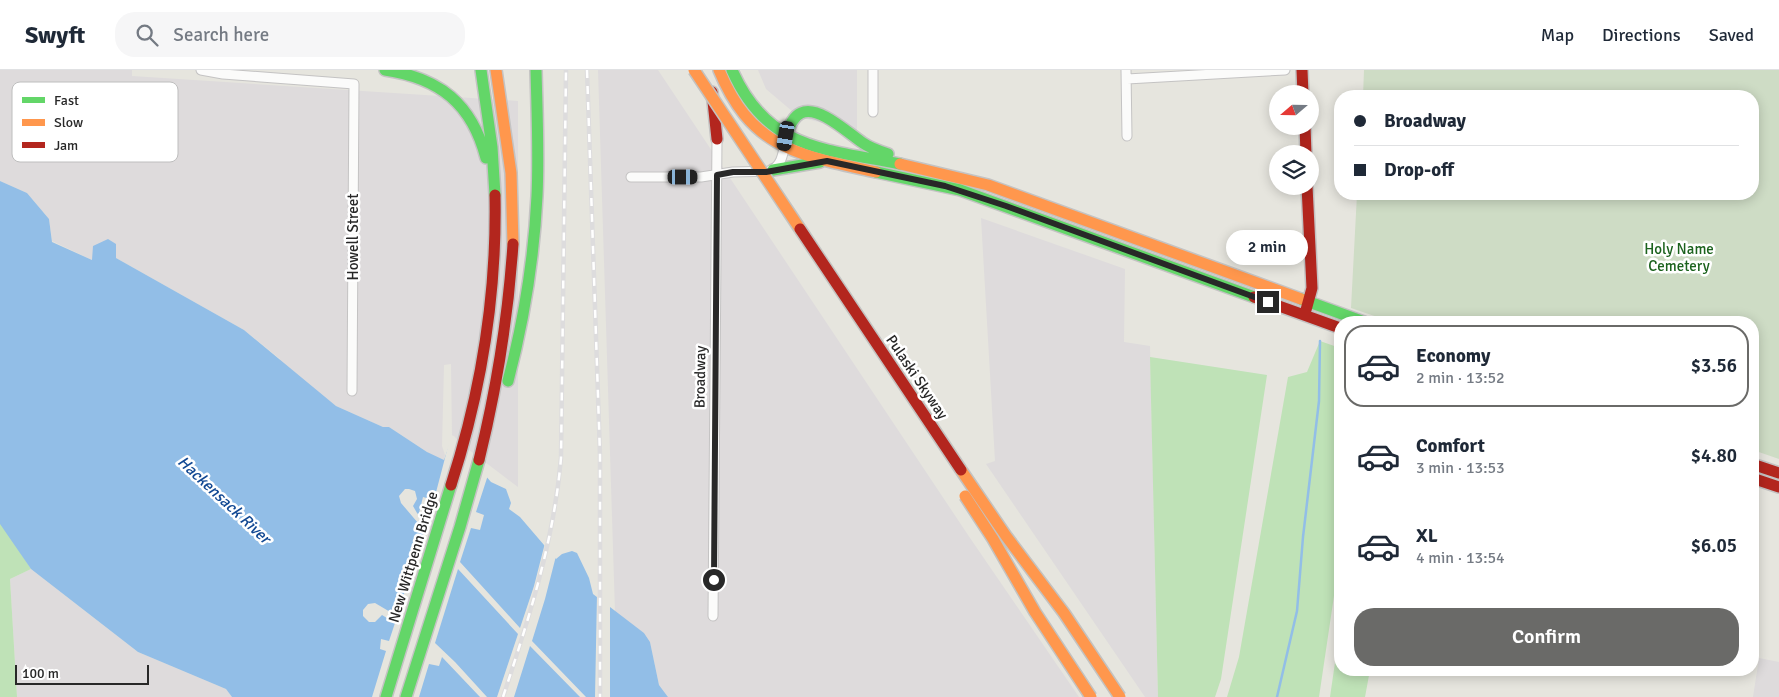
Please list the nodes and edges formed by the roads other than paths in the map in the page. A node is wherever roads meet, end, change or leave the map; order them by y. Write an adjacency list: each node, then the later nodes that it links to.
1 (201, 70): 34 (street, Howell Street)
2 (385, 70): 29 (main road)
3 (481, 70): 29 (main road)
4 (496, 70): 36 (main road)
5 (536, 70): 36 (main road)
6 (681, 70): 43 (main road, Pulaski Skyway, bridge)
7 (694, 70): 44 (main road, Pulaski Skyway, bridge)
8 (711, 70): 21 (main road)
9 (719, 70): 18 (main road)
10 (732, 70): 19 (main road)
11 (873, 70): 17 (street)
12 (1285, 70): 14 (street)
13 (1302, 70): 16 (main road)
14 (1194, 73): 15 (street)
15 (1126, 75): 20 (street)
16 (1303, 85)
17 (873, 112)
18 (759, 130): 21 (main road); 22 (main road)
19 (786, 136): 22 (street); 24 (main road); 24 (main road)
20 (1127, 136)
21 (716, 139): 26 (street, Broadway)
22 (784, 148): 23 (main road); 25 (street)
23 (827, 161): 25 (main road); 31 (main road)
24 (925, 169): 30 (main road)
25 (773, 170): 26 (street)
26 (717, 175): 27 (street); 40 (street, Broadway)
27 (631, 177)
28 (1307, 195): 30 (main road)
29 (494, 207): 41 (main road, New Wittpenn Bridge)
30 (1309, 302): 31 (main road); 32 (main road)
31 (1304, 316): 33 (main road)
32 (1348, 316)
33 (1334, 326)
34 (352, 391)
35 (1759, 466): 37 (main road)
36 (476, 472): 42 (main road)
37 (1779, 473)
38 (1759, 480): 39 (main road)
39 (1779, 487)
40 (713, 616)
41 (386, 697)
42 (406, 697)
43 (1091, 697)
44 (1120, 697)

